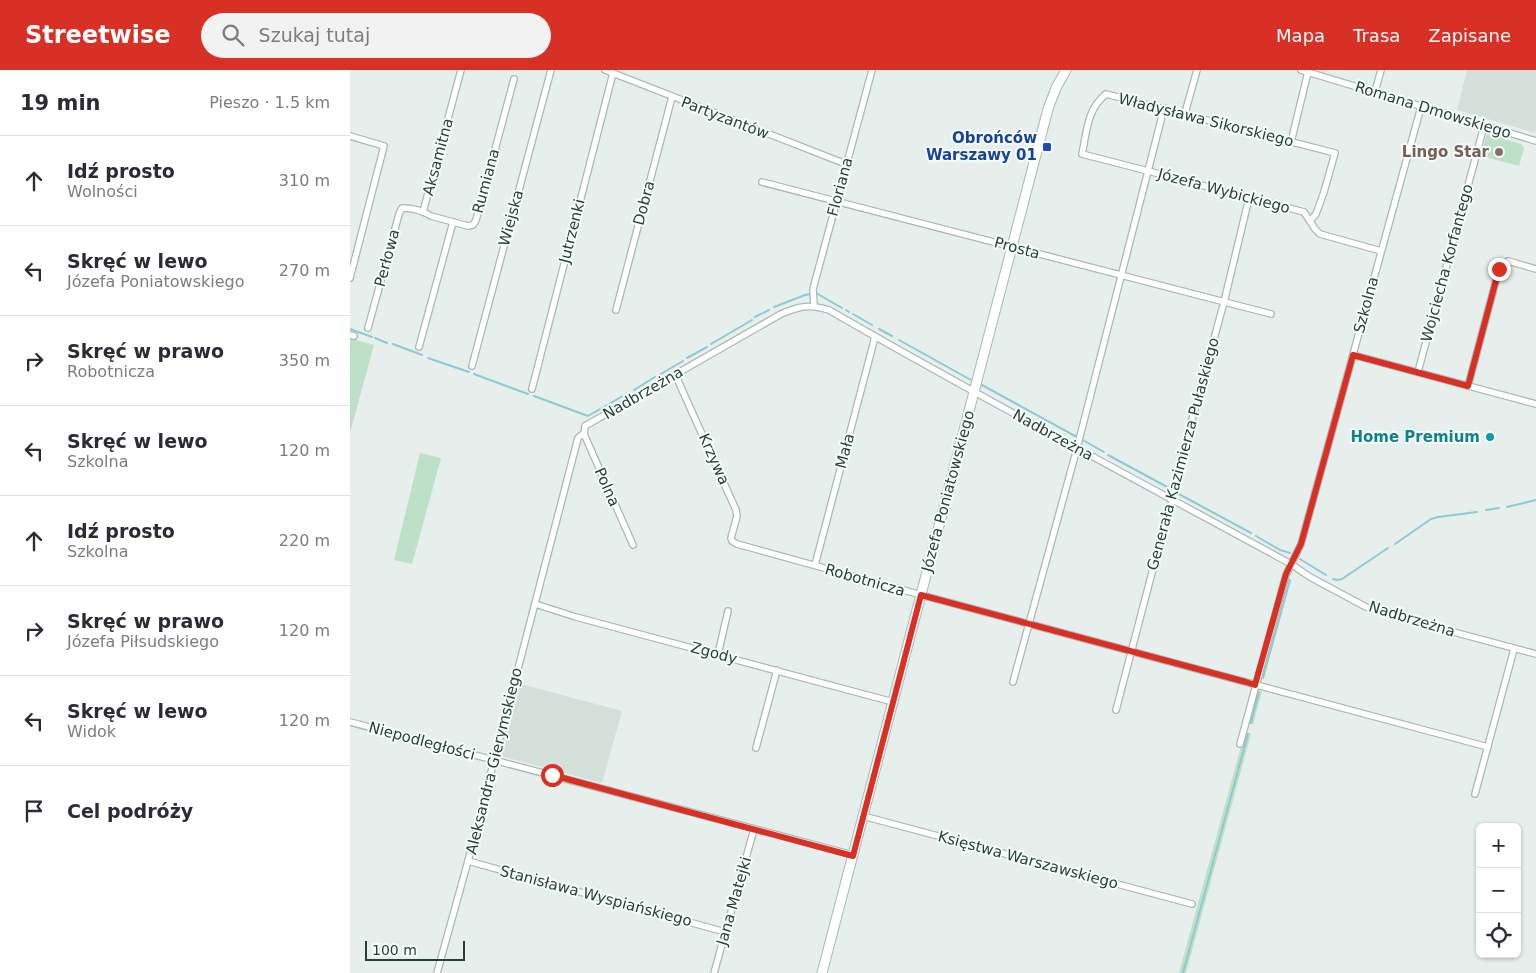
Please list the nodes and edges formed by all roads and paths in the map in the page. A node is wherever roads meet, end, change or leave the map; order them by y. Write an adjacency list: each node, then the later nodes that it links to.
1 (461, 70): 26 (street, Aksamitna)
2 (551, 70): 42 (street, Wiejska)
3 (605, 70): 10 (street, Partyzantów)
4 (872, 70): 21 (street, Floriana)
5 (1066, 70): 29 (street, Józefa Poniatowskiego)
6 (1197, 70): 16 (street)
7 (1301, 70): 9 (street, Romana Dmowskiego)
8 (1381, 70): 12 (street)
9 (1308, 72): 12 (street, Romana Dmowskiego); 20 (street)
10 (613, 73): 13 (street, Partyzantów); 46 (street, Jutrzenki)
11 (514, 79): 28 (street, Rumiana)
12 (1375, 92): 14 (street, Romana Dmowskiego)
13 (672, 97): 21 (street, Partyzantów); 36 (street, Dobra)
14 (1421, 107): 17 (street, Romana Dmowskiego); 30 (street, Szkolna)
15 (1164, 108): 16 (street, Władysława Sikorskiego); 22 (street, Józefa Wybickiego); 22 (street, Władysława Sikorskiego)
16 (1185, 114): 20 (street, Władysława Sikorskiego)
17 (1484, 126): 19 (street, Romana Dmowskiego); 43 (street, Wojciecha Korfantego)
18 (350, 136): 33 (street)
19 (1536, 141)
20 (1291, 142): 27 (street, Władysława Sikorskiego)
21 (846, 164): 25 (street, Floriana)
22 (1148, 170): 24 (street, Józefa Wybickiego); 32 (street)
23 (762, 182): 25 (street, Prosta)
24 (1249, 198): 27 (street, Józefa Wybickiego); 34 (street, Generała Kazimierza Pułaskiego)
25 (836, 201): 29 (street, Prosta); 35 (street, Floriana)
26 (423, 212): 28 (street, Aksamitna); 38 (street, Perłowa)
27 (1310, 221): 30 (street, Józefa Wybickiego)
28 (453, 222): 40 (street, Rumiana)
29 (1012, 247): 32 (street, Prosta); 47 (street, Józefa Poniatowskiego)
30 (1381, 250): 41 (street, Szkolna)
31 (1536, 269): 45 (street)
32 (1121, 275): 34 (street, Prosta); 50 (street)
33 (350, 278)
34 (1224, 302): 37 (street, Prosta); 51 (street, Generała Kazimierza Pułaskiego)
35 (814, 305): 39 (street, Nadbrzeżna); 44 (street, Nadbrzeżna)
36 (616, 310)
37 (1271, 314)
38 (368, 328)
39 (874, 336): 47 (street, Nadbrzeżna); 55 (street, Mała)
40 (419, 347)
41 (1353, 355): 43 (street); 54 (street, Szkolna)
42 (472, 366)
43 (1418, 372): 45 (street)
44 (676, 374): 49 (street, Nadbrzeżna); 52 (street, Krzywa)
45 (1468, 386): 48 (street)
46 (532, 389)
47 (973, 392): 50 (street, Nadbrzeżna); 56 (street, Józefa Poniatowskiego)
48 (1536, 404)
49 (584, 431): 53 (street, Polna); 57 (street, Aleksandra Gierymskiego)
50 (1077, 448): 51 (street, Nadbrzeżna); 59 (street)
51 (1172, 500): 54 (street, Nadbrzeżna); 61 (street, Generała Kazimierza Pułaskiego)
52 (737, 544): 55 (street, Robotnicza)
53 (632, 545)
54 (1291, 564): 60 (street, Nadbrzeżna); 66 (street, Szkolna)
55 (815, 566): 56 (street, Robotnicza)
56 (921, 595): 59 (street, Robotnicza); 67 (street, Józefa Poniatowskiego)
57 (535, 604): 62 (street, Zgody); 73 (street, Aleksandra Gierymskiego)
58 (728, 611): 62 (street)
59 (1028, 624): 61 (street, Robotnicza); 65 (street)
60 (1514, 649): 63 (street, Nadbrzeżna); 71 (street)
61 (1131, 651): 66 (street, Robotnicza); 68 (street, Generała Kazimierza Pułaskiego)
62 (718, 654): 64 (street, Zgody)
63 (1536, 654)
64 (777, 670): 67 (street, Zgody); 72 (street)
65 (1013, 682)
66 (1255, 685): 70 (street, Szkolna); 71 (street, Robotnicza)
67 (893, 702): 75 (street, Józefa Poniatowskiego)
68 (1116, 710)
69 (350, 722): 73 (street, Niepodległości)
70 (1240, 744)
71 (1488, 747): 74 (street)
72 (756, 748)
73 (494, 760): 76 (street, Niepodległości); 78 (street, Aleksandra Gierymskiego)
74 (1476, 794)
75 (863, 816): 77 (street, Józefa Poniatowskiego); 79 (street, Księstwa Warszawskiego)
76 (754, 829): 77 (street, Niepodległości); 80 (street, Jana Matejki)
77 (853, 856): 83 (street, Józefa Poniatowskiego)
78 (468, 861): 80 (street, Stanisława Wyspiańskiego); 81 (street, Aleksandra Gierymskiego)
79 (1192, 904)
80 (725, 932): 82 (street, Jana Matejki)
81 (437, 973)
82 (714, 973)
83 (822, 973)

